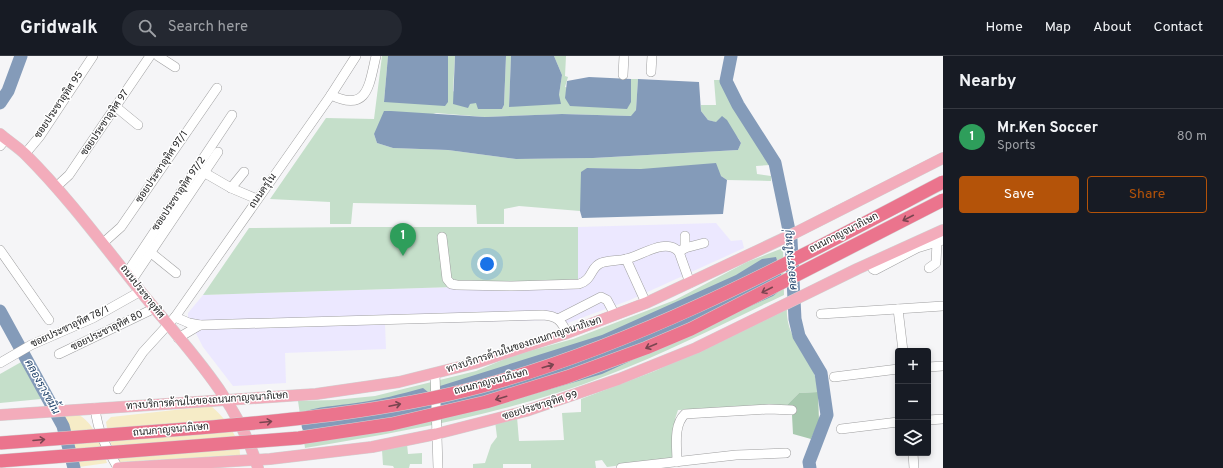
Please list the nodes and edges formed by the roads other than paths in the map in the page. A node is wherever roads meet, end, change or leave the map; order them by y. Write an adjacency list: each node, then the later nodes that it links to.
1 (93, 56): 18 (street, ซอยประชาอุทิศ 95)
2 (150, 56): 13 (street, ซอยประชาอุทิศ 97)
3 (158, 56): 8 (street)
4 (356, 56): 12 (street, ถนนครุใน)
5 (376, 56): 12 (street)
6 (624, 56): 10 (street)
7 (652, 56): 9 (street)
8 (174, 67)
9 (651, 72)
10 (623, 75)
11 (217, 88): 31 (street, ซอยประชาอุทิศ 97/1)
12 (331, 95): 25 (street, ถนนครุใน)
13 (116, 107): 15 (street); 23 (street, ซอยประชาอุทิศ 97)
14 (232, 116): 40 (street, ซอยประชาอุทิศ 97/2)
15 (138, 125)
16 (2, 139): 18 (main road, ถนนประชาอุทิศ)
17 (218, 152): 21 (street)
18 (24, 154): 23 (main road, ถนนประชาอุทิศ)
19 (943, 158): 41 (main road, ทางบริการด้านในของถนนกาญจนาภิเษก)
20 (244, 172): 24 (street)
21 (205, 173): 24 (street); 36 (street)
22 (943, 182): 73 (highway, ถนนกาญจนาภิเษก, one-way to 22, bridge)
23 (56, 187): 31 (main road, ถนนประชาอุทิศ)
24 (231, 188): 25 (street)
25 (258, 199): 51 (street, ถนนครุใน)
26 (943, 200): 76 (highway, ถนนกาญจนาภิเษก, one-way to 76, bridge)
27 (943, 230): 33 (main road, ซอยประชาอุทิศ 99)
28 (685, 236): 35 (street)
29 (442, 237): 37 (street)
30 (940, 241): 33 (street); 38 (street)
31 (103, 243): 40 (main road, ถนนประชาอุทิศ)
32 (704, 243): 35 (street)
33 (916, 246): 72 (main road, ซอยประชาอุทิศ 99)
34 (0, 250): 50 (street)
35 (682, 250): 37 (street); 41 (street)
36 (150, 252): 39 (street); 40 (street)
37 (626, 259): 43 (street)
38 (929, 268)
39 (176, 273)
40 (129, 277): 42 (main road, ถนนประชาอุทิศ)
41 (690, 283): 43 (main road, ทางบริการด้านในของถนนกาญจนาภิเษก)
42 (141, 291): 45 (main road, ถนนประชาอุทิศ); 57 (street, ซอยประชาอุทิศ 78/1)
43 (646, 303): 48 (main road, ทางบริการด้านในของถนนกาญจนาภิเษก)
44 (943, 306): 46 (street)
45 (154, 308): 51 (main road, ถนนประชาอุทิศ); 56 (street, ซอยประชาอุทิศ 80)
46 (898, 309): 47 (street); 55 (street)
47 (821, 314)
48 (614, 315): 49 (street); 53 (main road, ทางบริการด้านในของถนนกาญจนาภิเษก)
49 (558, 319): 52 (street); 53 (street)
50 (49, 320)
51 (171, 321): 52 (street); 54 (main road, ถนนประชาอุทิศ); 63 (street, ถนนครุใน)
52 (200, 325): 54 (street)
53 (566, 333): 61 (main road, ทางบริการด้านในของถนนกาญจนาภิเษก)
54 (178, 338): 64 (main road, ถนนประชาอุทิศ)
55 (903, 348)
56 (59, 354)
57 (0, 363)
58 (943, 366): 59 (street)
59 (931, 367)
60 (895, 369): 62 (street)
61 (435, 374): 64 (main road, ทางบริการด้านในของถนนกาญจนาภิเษก); 72 (street)
62 (834, 377)
63 (118, 389)
64 (228, 400): 65 (main road, ทางบริการด้านในของถนนกาญจนาภิเษก); 78 (main road, ถนนประชาอุทิศ)
65 (95, 408): 67 (main road, ทางบริการด้านในของถนนกาญจนาภิเษก); 80 (street)
66 (792, 410): 77 (street)
67 (0, 415)
68 (943, 419): 69 (street)
69 (931, 420)
70 (895, 422): 71 (street)
71 (841, 429)
72 (436, 434): 78 (main road, ซอยประชาอุทิศ 99); 81 (street)
73 (0, 443)
74 (786, 453): 77 (street)
75 (913, 456): 83 (street)
76 (0, 461)
77 (677, 462): 82 (street)
78 (256, 464): 79 (main road, ซอยประชาอุทิศ 99)
79 (147, 467): 80 (main road, ซอยประชาอุทิศ 99)
80 (118, 468)
81 (438, 468)
82 (621, 468)
83 (914, 468)

